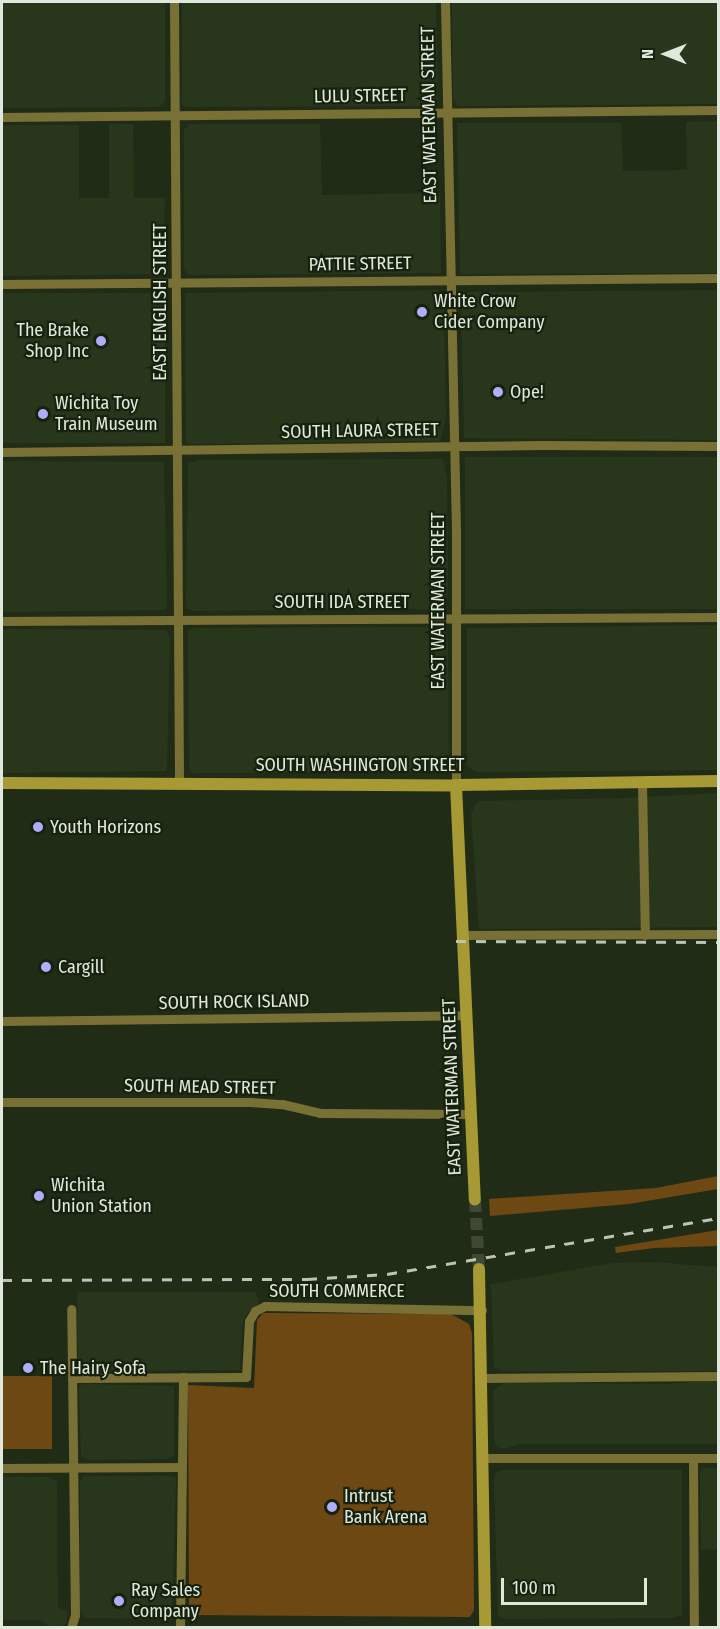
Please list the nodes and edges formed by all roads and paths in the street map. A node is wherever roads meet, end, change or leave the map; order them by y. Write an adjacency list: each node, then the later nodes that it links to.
1 (174, 2): 5 (street, EAST ENGLISH STREET)
2 (445, 2): 4 (street, EAST WATERMAN STREET)
3 (718, 110): 4 (street, LULU STREET)
4 (447, 111): 5 (street, LULU STREET); 8 (street, EAST WATERMAN STREET)
5 (175, 115): 6 (street, LULU STREET); 9 (street, EAST ENGLISH STREET)
6 (2, 117)
7 (718, 278): 8 (street, PATTIE STREET)
8 (451, 279): 9 (street, PATTIE STREET); 11 (street, EAST WATERMAN STREET)
9 (176, 283): 10 (street, PATTIE STREET); 13 (street, EAST ENGLISH STREET)
10 (2, 284)
11 (454, 446): 12 (street, SOUTH LAURA STREET); 13 (street, SOUTH LAURA STREET); 15 (street, EAST WATERMAN STREET)
12 (718, 446)
13 (177, 450): 14 (street, SOUTH LAURA STREET); 17 (street, EAST ENGLISH STREET)
14 (2, 452)
15 (456, 617): 16 (street, SOUTH IDA STREET); 17 (street, SOUTH IDA STREET); 23 (street, EAST WATERMAN STREET)
16 (718, 617)
17 (178, 620): 18 (street, SOUTH IDA STREET); 20 (street, EAST ENGLISH STREET)
18 (2, 621)
19 (718, 781): 22 (street, SOUTH WASHINGTON STREET)
20 (179, 782): 21 (street, SOUTH WASHINGTON STREET); 23 (street, SOUTH WASHINGTON STREET)
21 (2, 783)
22 (642, 783): 23 (street, SOUTH WASHINGTON STREET); 25 (street)
23 (456, 785): 24 (street, EAST WATERMAN STREET)
24 (465, 934): 25 (street); 27 (street, EAST WATERMAN STREET)
25 (645, 934): 26 (street)
26 (718, 934)
27 (466, 1015): 28 (street, SOUTH ROCK ISLAND); 30 (street, EAST WATERMAN STREET)
28 (2, 1022)
29 (2, 1102): 30 (street, SOUTH MEAD STREET)
30 (470, 1114): 31 (street, EAST WATERMAN STREET)
31 (475, 1200)
32 (479, 1269): 34 (street)
33 (71, 1309): 37 (street)
34 (482, 1310): 36 (street, SOUTH COMMERCE); 38 (street)
35 (718, 1376): 38 (street)
36 (183, 1377): 37 (street, SOUTH COMMERCE); 42 (street)
37 (73, 1378): 44 (street)
38 (483, 1378): 39 (street)
39 (484, 1458): 40 (street); 47 (street)
40 (693, 1458): 41 (street); 48 (street)
41 (718, 1458)
42 (182, 1467): 44 (street); 46 (street)
43 (2, 1468): 44 (street)
44 (73, 1468): 45 (street)
45 (71, 1628)
46 (180, 1628)
47 (485, 1628)
48 (694, 1628)

